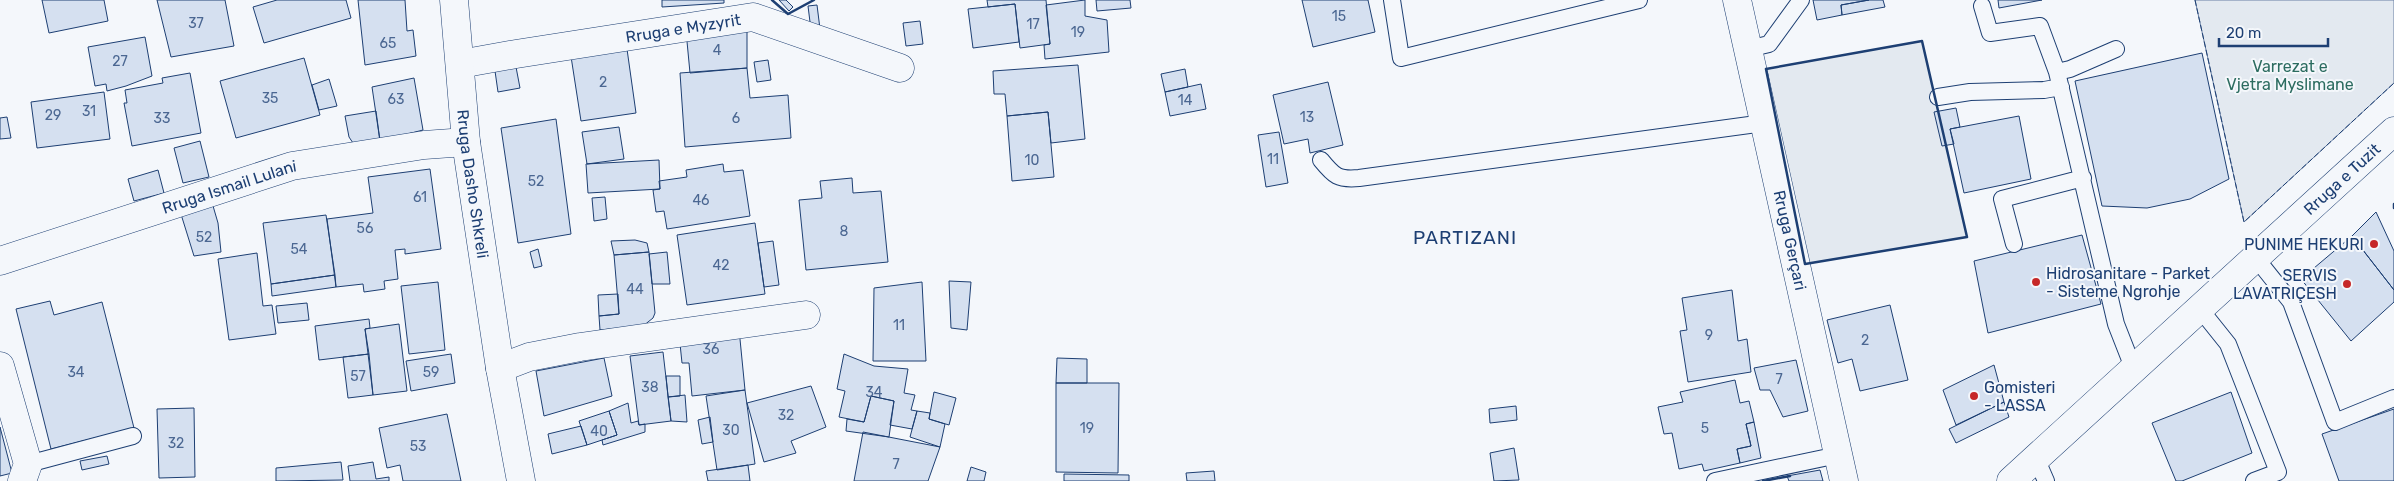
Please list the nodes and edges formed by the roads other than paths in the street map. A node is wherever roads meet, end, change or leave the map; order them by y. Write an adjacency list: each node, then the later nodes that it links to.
1 (454, 0): 9 (street, Rruga Dasho Shkreli)
2 (1392, 0): 3 (lane)
3 (1639, 0)
4 (1737, 0): 7 (street, Rruga Gerçari)
5 (1801, 0): 7 (lane)
6 (1982, 6): 11 (lane)
7 (1748, 49): 13 (street, Rruga Gerçari)
8 (2116, 49): 11 (lane)
9 (460, 64): 10 (street, Rruga e Myzyrit); 15 (street, Rruga Dasho Shkreli)
10 (900, 68)
11 (2059, 80): 12 (lane); 17 (lane)
12 (1938, 97)
13 (1764, 123): 16 (lane); 28 (street, Rruga Gerçari)
14 (2394, 130): 19 (street, Rruga e Tuzit)
15 (466, 142): 20 (street, Rruga Ismail Lulani); 24 (street, Rruga Dasho Shkreli)
16 (1321, 160)
17 (2083, 178): 18 (lane); 25 (lane)
18 (2014, 244)
19 (2255, 258): 21 (street, Rruga e Tuzit); 26 (lane)
20 (0, 261)
21 (2200, 309): 25 (street, Rruga e Tuzit); 31 (lane)
22 (806, 315): 24 (street)
23 (0, 366): 30 (street)
24 (500, 368): 32 (street, Rruga Dasho Shkreli)
25 (2134, 370): 29 (street, Rruga e Tuzit)
26 (2394, 398)
27 (133, 436): 30 (lane)
28 (1838, 454): 33 (lane); 34 (street, Rruga Gerçari)
29 (2041, 470): 35 (street, Rruga e Tuzit)
30 (25, 473)
31 (2280, 476): 36 (lane)
32 (522, 481)
33 (1715, 481)
34 (1844, 481)
35 (2012, 481)
36 (2254, 481)

